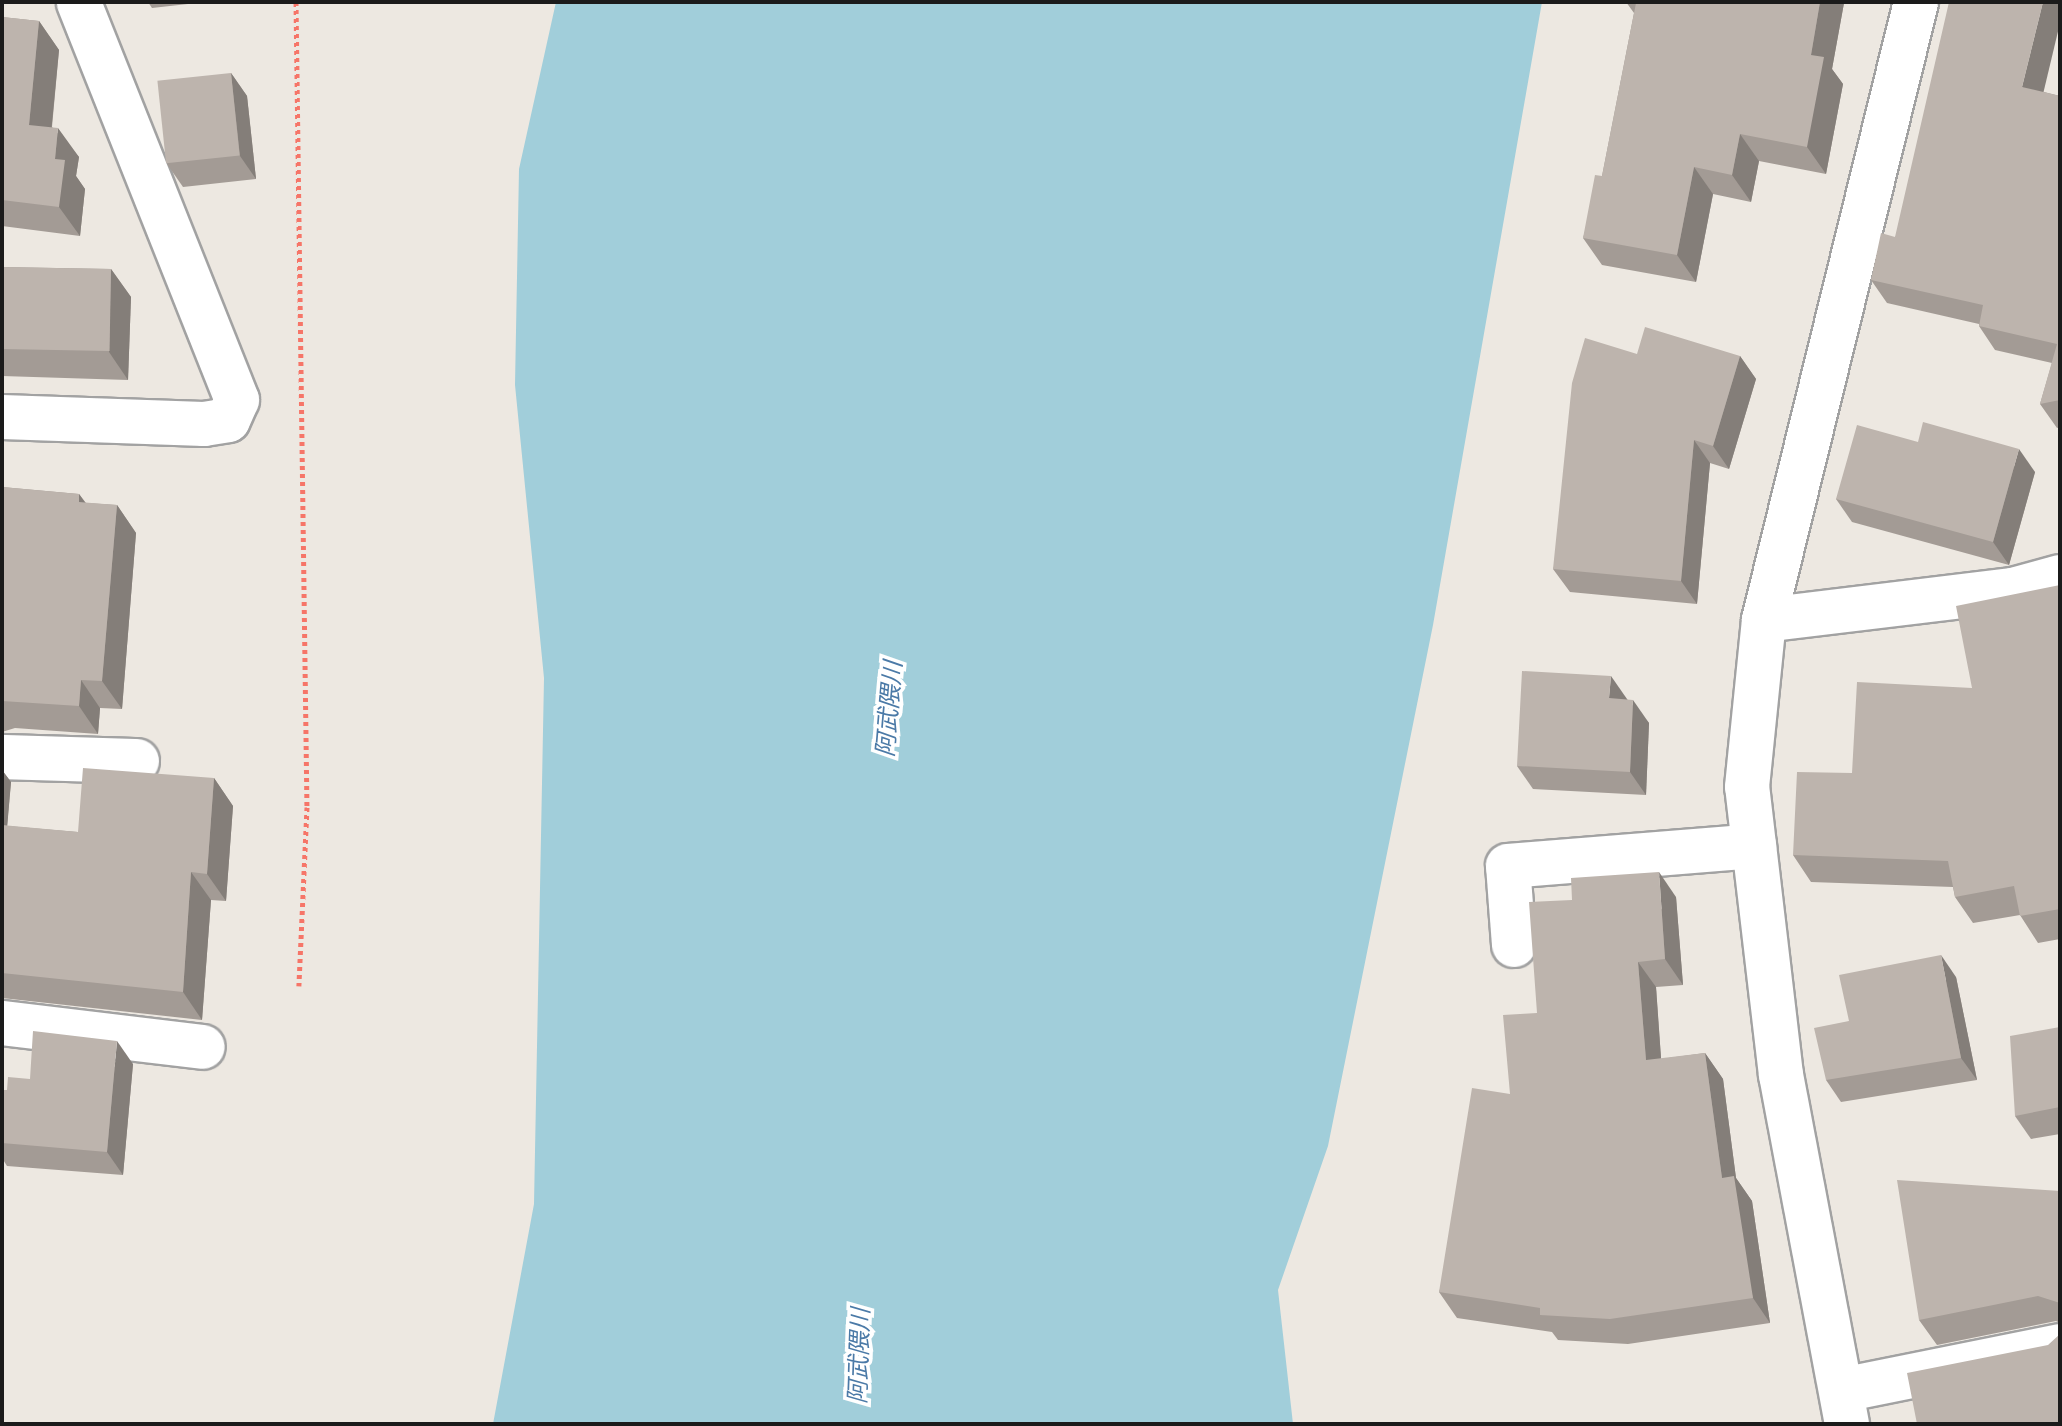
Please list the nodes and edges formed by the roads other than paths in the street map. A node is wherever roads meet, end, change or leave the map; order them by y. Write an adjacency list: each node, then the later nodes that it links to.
1 (79, 2): 3 (street)
2 (1916, 2): 5 (street)
3 (2, 417)
4 (2060, 577): 5 (street)
5 (1764, 620): 8 (street)
6 (2, 757): 7 (street)
7 (137, 761)
8 (1754, 846): 9 (street); 13 (street)
9 (1514, 945)
10 (2, 1023): 11 (street)
11 (203, 1047)
12 (2060, 1346): 13 (street)
13 (1844, 1407)

